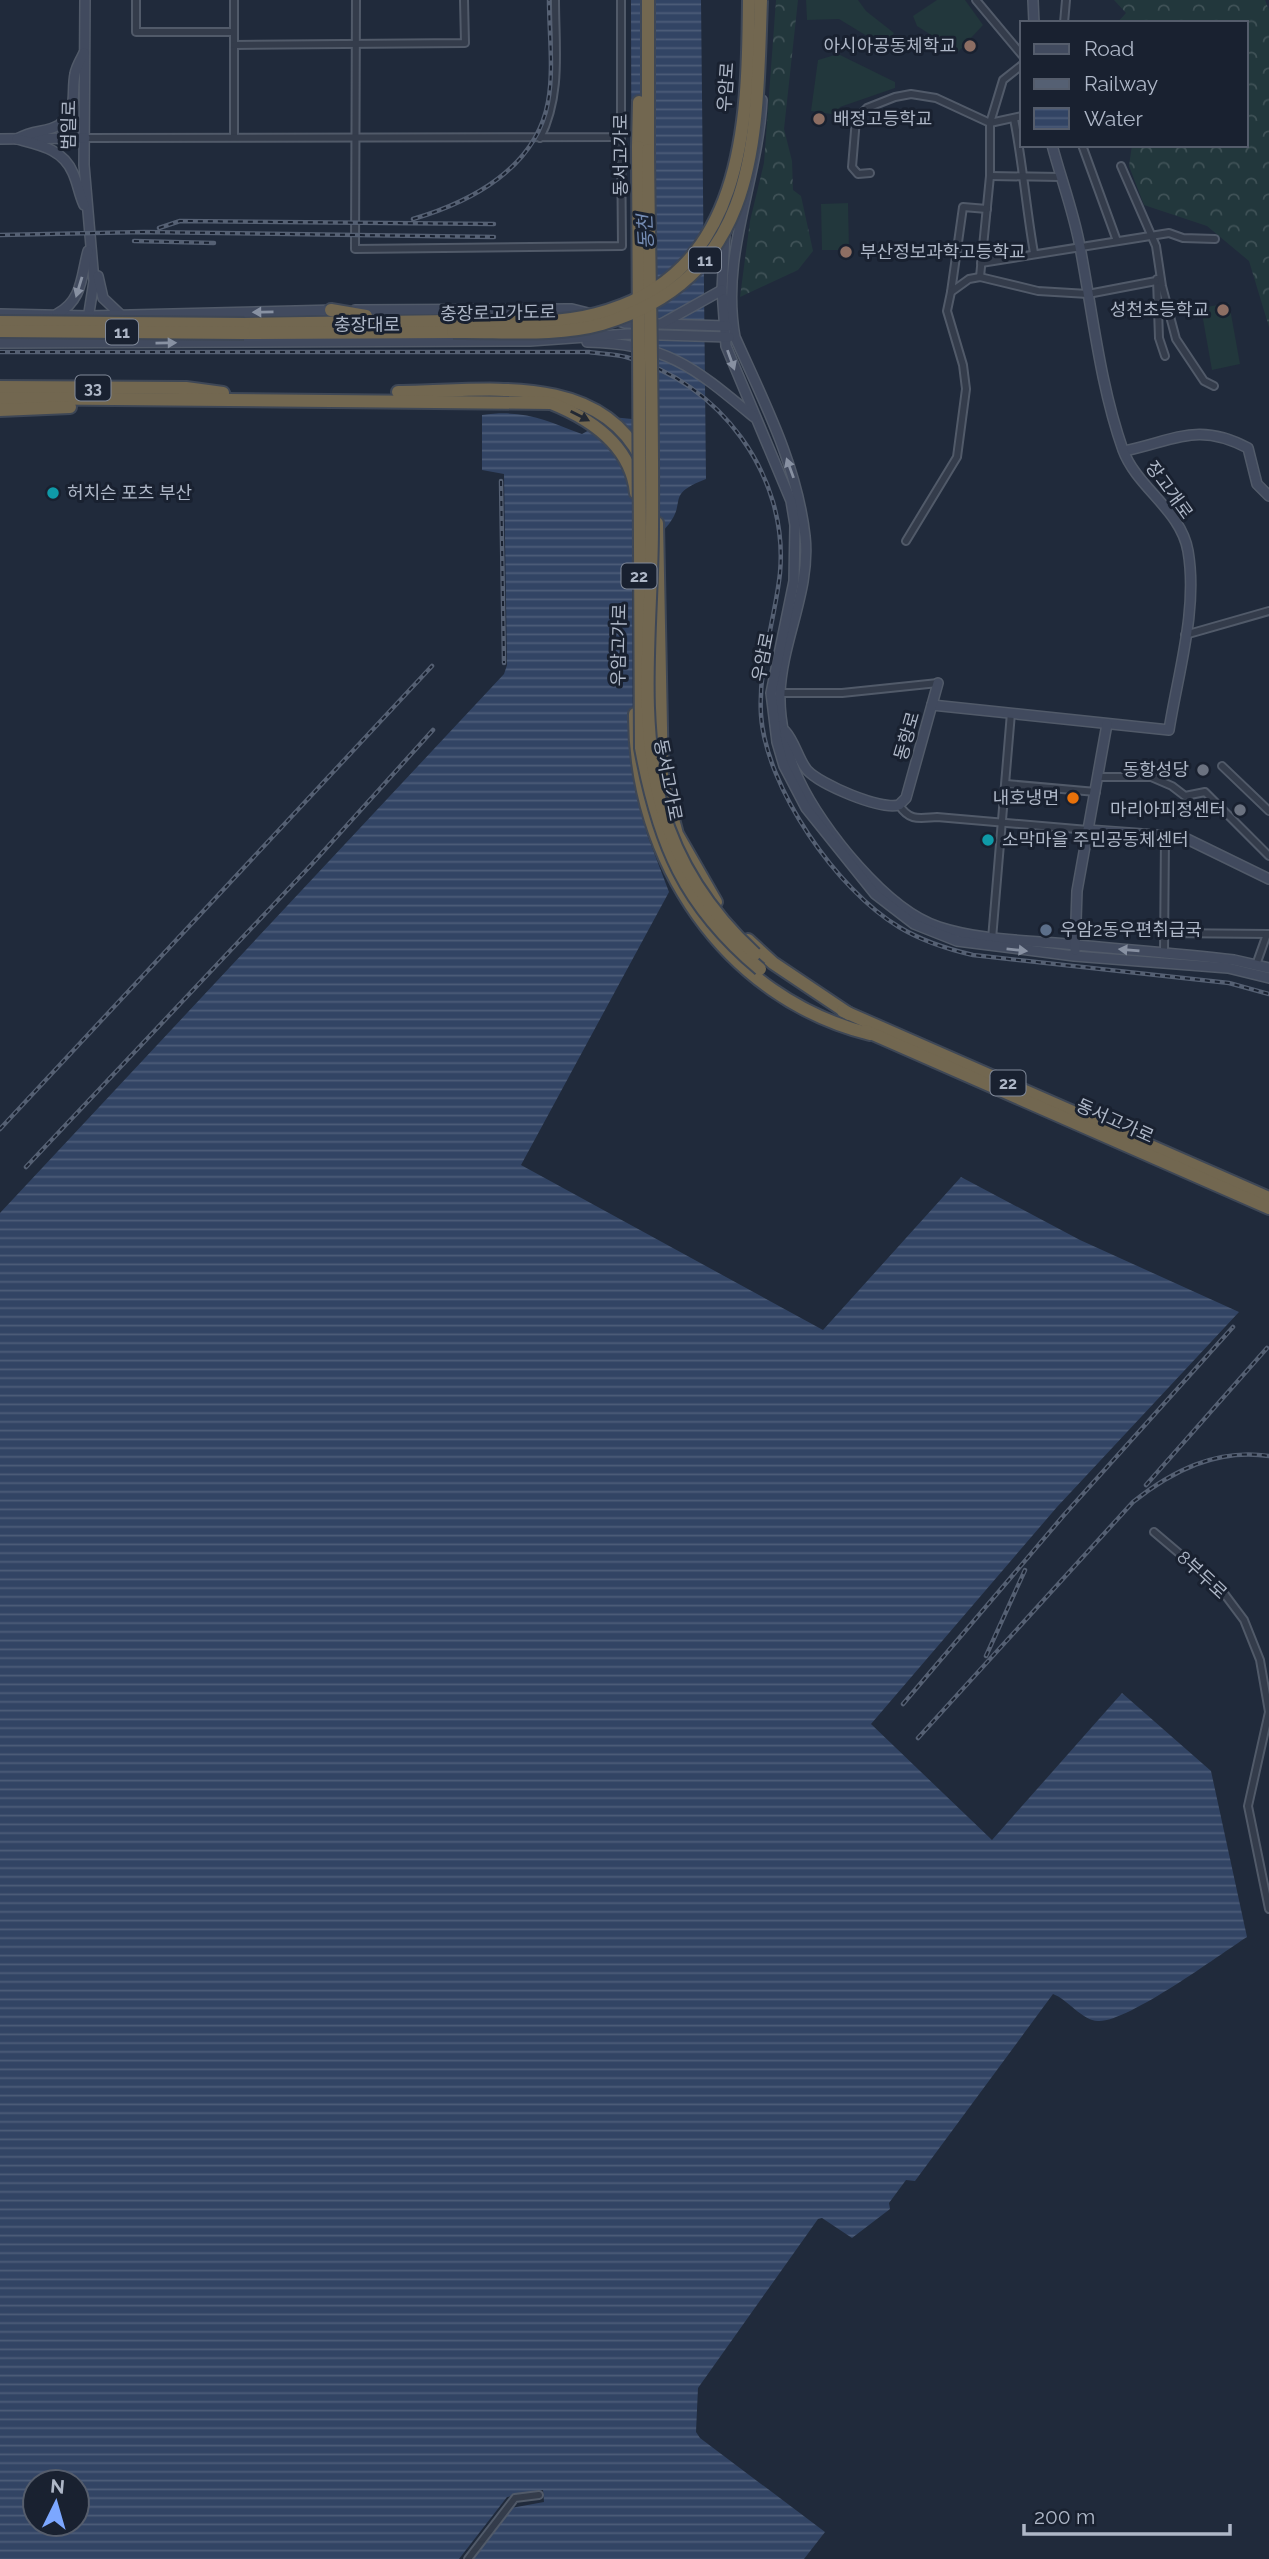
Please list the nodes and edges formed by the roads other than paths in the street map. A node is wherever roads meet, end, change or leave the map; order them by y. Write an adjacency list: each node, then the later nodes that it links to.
1 (85, 0): 21 (main road, 범일로)
2 (136, 0): 18 (street)
3 (234, 0): 18 (street)
4 (356, 0): 19 (street)
5 (464, 0): 19 (street)
6 (555, 0): 31 (street)
7 (621, 0): 29 (street)
8 (641, 0): 115 (highway, 동서고가로 / 22, bridge)
9 (648, 0): 114 (highway, 동서고가로 / 22, bridge)
10 (747, 0): 53 (main road, 우암로); 66 (highway, 충장로고가도로 / 11, bridge)
11 (761, 0): 66 (highway, 충장로고가도로 / 11, bridge)
12 (767, 0): 65 (main road, 우암로)
13 (976, 0): 22 (street)
14 (1032, 0): 16 (main road)
15 (1066, 0): 17 (street)
16 (1034, 21)
17 (1064, 21)
18 (234, 32): 20 (street)
19 (356, 44): 20 (street); 28 (street)
20 (234, 45): 27 (street)
21 (85, 50): 30 (main road, 범일로); 33 (main road)
22 (1020, 53)
23 (1020, 67): 26 (street)
24 (1020, 117): 25 (street)
25 (1014, 119): 26 (street); 39 (street)
26 (990, 123): 37 (street); 38 (street)
27 (234, 135): 28 (street); 30 (street)
28 (353, 136): 29 (street); 31 (street)
29 (621, 137): 31 (street)
30 (85, 138): 33 (main road); 41 (main road, 범일로)
31 (540, 138)
32 (0, 139): 33 (main road)
33 (17, 139): 41 (main road)
34 (1052, 147): 40 (main road, 장고개로)
35 (1083, 147): 45 (street)
36 (1121, 166): 43 (street)
37 (870, 173)
38 (990, 176): 39 (street); 42 (street)
39 (1025, 176): 40 (street); 48 (street)
40 (1060, 177): 46 (main road, 장고개로)
41 (87, 209): 47 (main road, 범일로)
42 (987, 209): 49 (street); 54 (street)
43 (1151, 235): 44 (street); 45 (street); 52 (street)
44 (1215, 239)
45 (1117, 241): 46 (street)
46 (1080, 245): 48 (street); 55 (main road, 장고개로)
47 (89, 250): 50 (main road); 58 (main road, one-way to 58)
48 (1034, 253): 49 (street)
49 (981, 263): 51 (street)
50 (93, 266): 60 (main road); 61 (main road)
51 (980, 277): 54 (street); 55 (street)
52 (1158, 278): 55 (street); 76 (street); 77 (street)
53 (722, 290): 64 (main road); 65 (main road, 우암로)
54 (951, 292): 85 (street)
55 (1088, 294): 83 (main road, 장고개로)
56 (331, 310): 60 (main road, 충장대로, one-way to 60); 62 (highway); 64 (main road, 충장대로, bridge)
57 (0, 314): 58 (main road, 충장대로)
58 (55, 315): 61 (main road, 충장대로)
59 (105, 315): 60 (main road, 충장대로); 61 (main road, 충장대로); 75 (main road)
60 (121, 315)
61 (89, 316): 74 (main road)
62 (394, 321): 66 (highway, 충장로고가도로 / 11); 67 (highway, 충장로고가도로 / 11)
63 (0, 322): 67 (highway, 충장로고가도로 / 11, bridge)
64 (662, 324): 65 (main road, 충장대로)
65 (728, 326): 70 (main road, 우암로)
66 (453, 327): 69 (highway, 충장로고가도로 / 11)
67 (244, 328): 68 (highway, 충장로고가도로 / 11, bridge); 69 (highway, 충장로고가도로 / 11)
68 (0, 331)
69 (421, 333): 72 (highway)
70 (730, 337): 71 (main road, bridge); 82 (main road, 우암로, one-way to 82); 89 (main road, 우암로, one-way to 70)
71 (627, 338): 72 (main road, 충장대로); 82 (main road, bridge)
72 (332, 341): 75 (main road, 충장대로, one-way to 72)
73 (0, 343): 74 (main road, 충장대로)
74 (73, 343): 75 (main road, 충장대로)
75 (108, 345)
76 (1165, 356)
77 (1214, 386)
78 (0, 387): 80 (highway, 33)
79 (0, 396): 80 (highway, 우암고가로)
80 (231, 397): 81 (highway); 114 (highway, 우암고가로, bridge); 115 (highway, 우암고가로, one-way to 115, bridge)
81 (0, 410)
82 (759, 421): 107 (main road, 우암로)
83 (1124, 451): 84 (main road); 87 (main road, 장고개로)
84 (1269, 496)
85 (906, 541)
86 (1269, 611): 87 (street)
87 (1185, 635): 92 (main road, 장고개로)
88 (938, 683): 89 (street, 동항로); 90 (main road, 동항로)
89 (780, 694): 93 (main road, 우암로)
90 (932, 705): 91 (main road, 장고개로); 98 (main road, 동항로)
91 (1011, 713): 92 (main road, 장고개로); 96 (street)
92 (1107, 724): 95 (main road)
93 (784, 729): 98 (main road); 107 (main road, 우암로)
94 (1222, 766): 99 (street)
95 (1099, 777): 97 (main road); 103 (street)
96 (1006, 784): 97 (street); 100 (street)
97 (1096, 792): 101 (main road)
98 (899, 805): 100 (street)
99 (1269, 811)
100 (1003, 822): 101 (street); 107 (street)
101 (1088, 830): 102 (main road); 108 (main road)
102 (1166, 836): 104 (main road); 105 (street)
103 (1269, 856)
104 (1269, 879)
105 (1164, 933): 106 (street); 109 (street)
106 (1268, 934): 111 (street)
107 (991, 942): 108 (main road, 우암로); 110 (main road, 우암로, one-way to 110)
108 (1075, 945): 109 (main road, 우암로, one-way to 108); 110 (main road)
109 (1164, 953): 111 (main road, 우암로)
110 (1074, 956): 113 (main road, 우암로)
111 (1256, 965): 112 (main road, 우암로)
112 (1269, 968)
113 (1269, 978)
114 (849, 1014): 116 (highway, 동서고가로 / 22)
115 (870, 1034): 117 (highway, 동서고가로 / 22)
116 (1269, 1198)
117 (1269, 1208)
118 (1154, 1532): 119 (street, 8부두로)
119 (1269, 1909)
120 (539, 2494): 121 (street)
121 (468, 2559)

